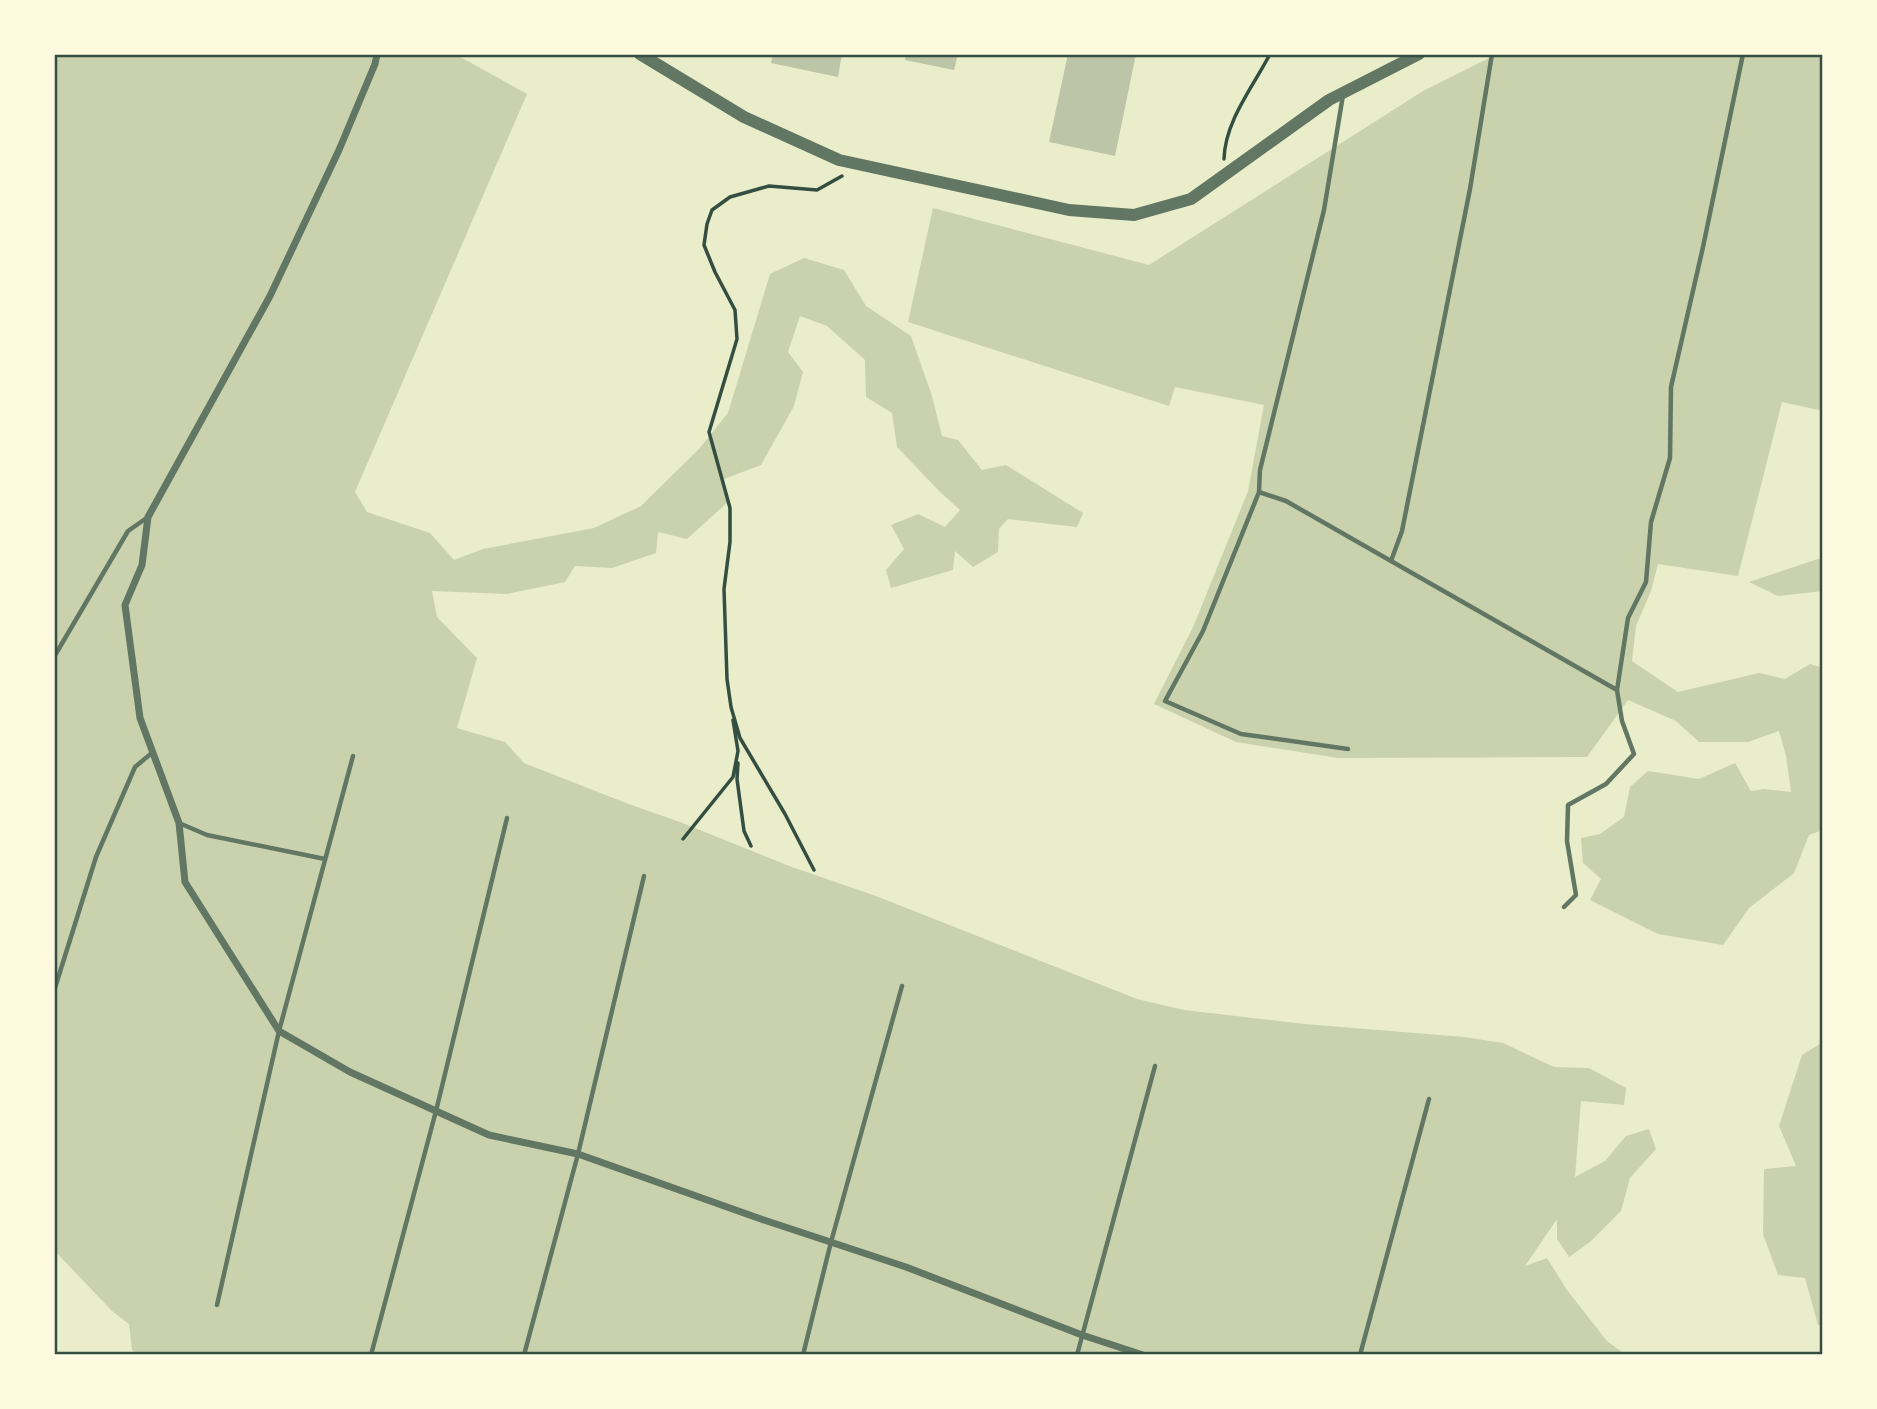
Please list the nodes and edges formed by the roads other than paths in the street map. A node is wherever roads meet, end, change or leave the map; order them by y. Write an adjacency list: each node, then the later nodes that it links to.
1 (377, 54): 8 (street)
2 (640, 54): 6 (street)
3 (1419, 54): 6 (street)
4 (1492, 54): 9 (lane)
5 (1743, 54): 11 (lane)
6 (1344, 92): 7 (lane)
7 (1259, 492): 9 (lane); 12 (lane)
8 (148, 517): 10 (lane); 13 (street)
9 (1391, 561): 11 (lane)
10 (54, 657)
11 (1617, 690): 19 (lane)
12 (1348, 749)
13 (153, 752): 16 (street); 21 (lane)
14 (353, 756): 17 (lane)
15 (507, 818): 25 (lane)
16 (179, 822): 17 (lane); 22 (street)
17 (325, 859): 22 (lane)
18 (644, 876): 26 (lane)
19 (1564, 907)
20 (902, 986): 27 (lane)
21 (54, 991)
22 (279, 1031): 25 (street); 28 (lane)
23 (1155, 1066): 29 (lane)
24 (1429, 1099): 35 (lane)
25 (436, 1111): 26 (street); 30 (lane)
26 (578, 1154): 27 (street); 31 (lane)
27 (831, 1242): 29 (street); 32 (lane)
28 (217, 1305)
29 (1082, 1335): 33 (lane); 34 (street)
30 (371, 1355)
31 (524, 1355)
32 (803, 1355)
33 (1077, 1355)
34 (1143, 1355)
35 (1360, 1355)

